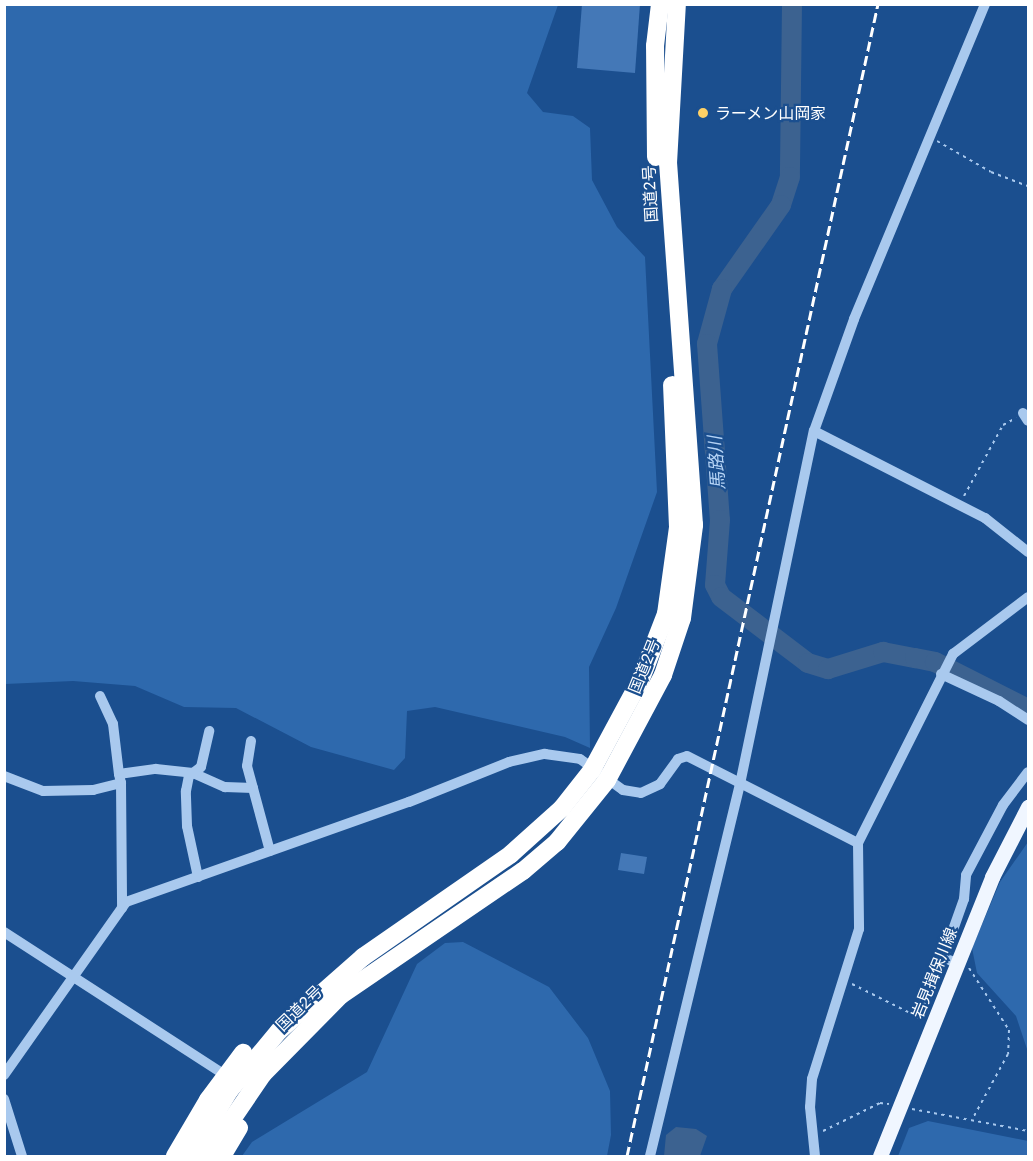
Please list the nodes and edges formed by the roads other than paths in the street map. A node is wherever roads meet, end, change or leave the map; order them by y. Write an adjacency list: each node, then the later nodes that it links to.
1 (660, 4): 14 (highway, 国道2号)
2 (677, 4): 14 (highway, 国道2号)
3 (985, 4): 4 (street)
4 (814, 430): 5 (street); 17 (street)
5 (1029, 552)
6 (1029, 597): 7 (street)
7 (942, 672): 9 (street); 20 (street)
8 (100, 696): 16 (street)
9 (1029, 720)
10 (209, 731): 13 (street)
11 (251, 741): 18 (street)
12 (1029, 772): 26 (street)
13 (193, 773): 16 (street); 18 (street); 22 (street)
14 (600, 775): 17 (street); 21 (street); 23 (highway, 国道2号)
15 (4, 776): 16 (street)
16 (120, 779): 24 (street)
17 (740, 784): 20 (street); 37 (street)
18 (253, 788): 21 (street)
19 (1029, 807): 26 (main road, 岩見揖保川線)
20 (858, 843): 38 (street)
21 (270, 851): 22 (street)
22 (198, 877): 24 (street)
23 (484, 886): 30 (highway); 34 (highway, 国道2号); 35 (highway, 国道2号); 36 (highway)
24 (122, 908): 27 (street)
25 (4, 932): 27 (street)
26 (950, 961): 28 (street); 39 (main road, 岩見揖保川線)
27 (74, 975): 29 (street); 30 (street)
28 (919, 1014)
29 (4, 1075)
30 (225, 1075): 33 (highway)
31 (4, 1099): 32 (street)
32 (22, 1156)
33 (175, 1156)
34 (190, 1156)
35 (207, 1156)
36 (222, 1156)
37 (650, 1156)
38 (815, 1156)
39 (880, 1156)

